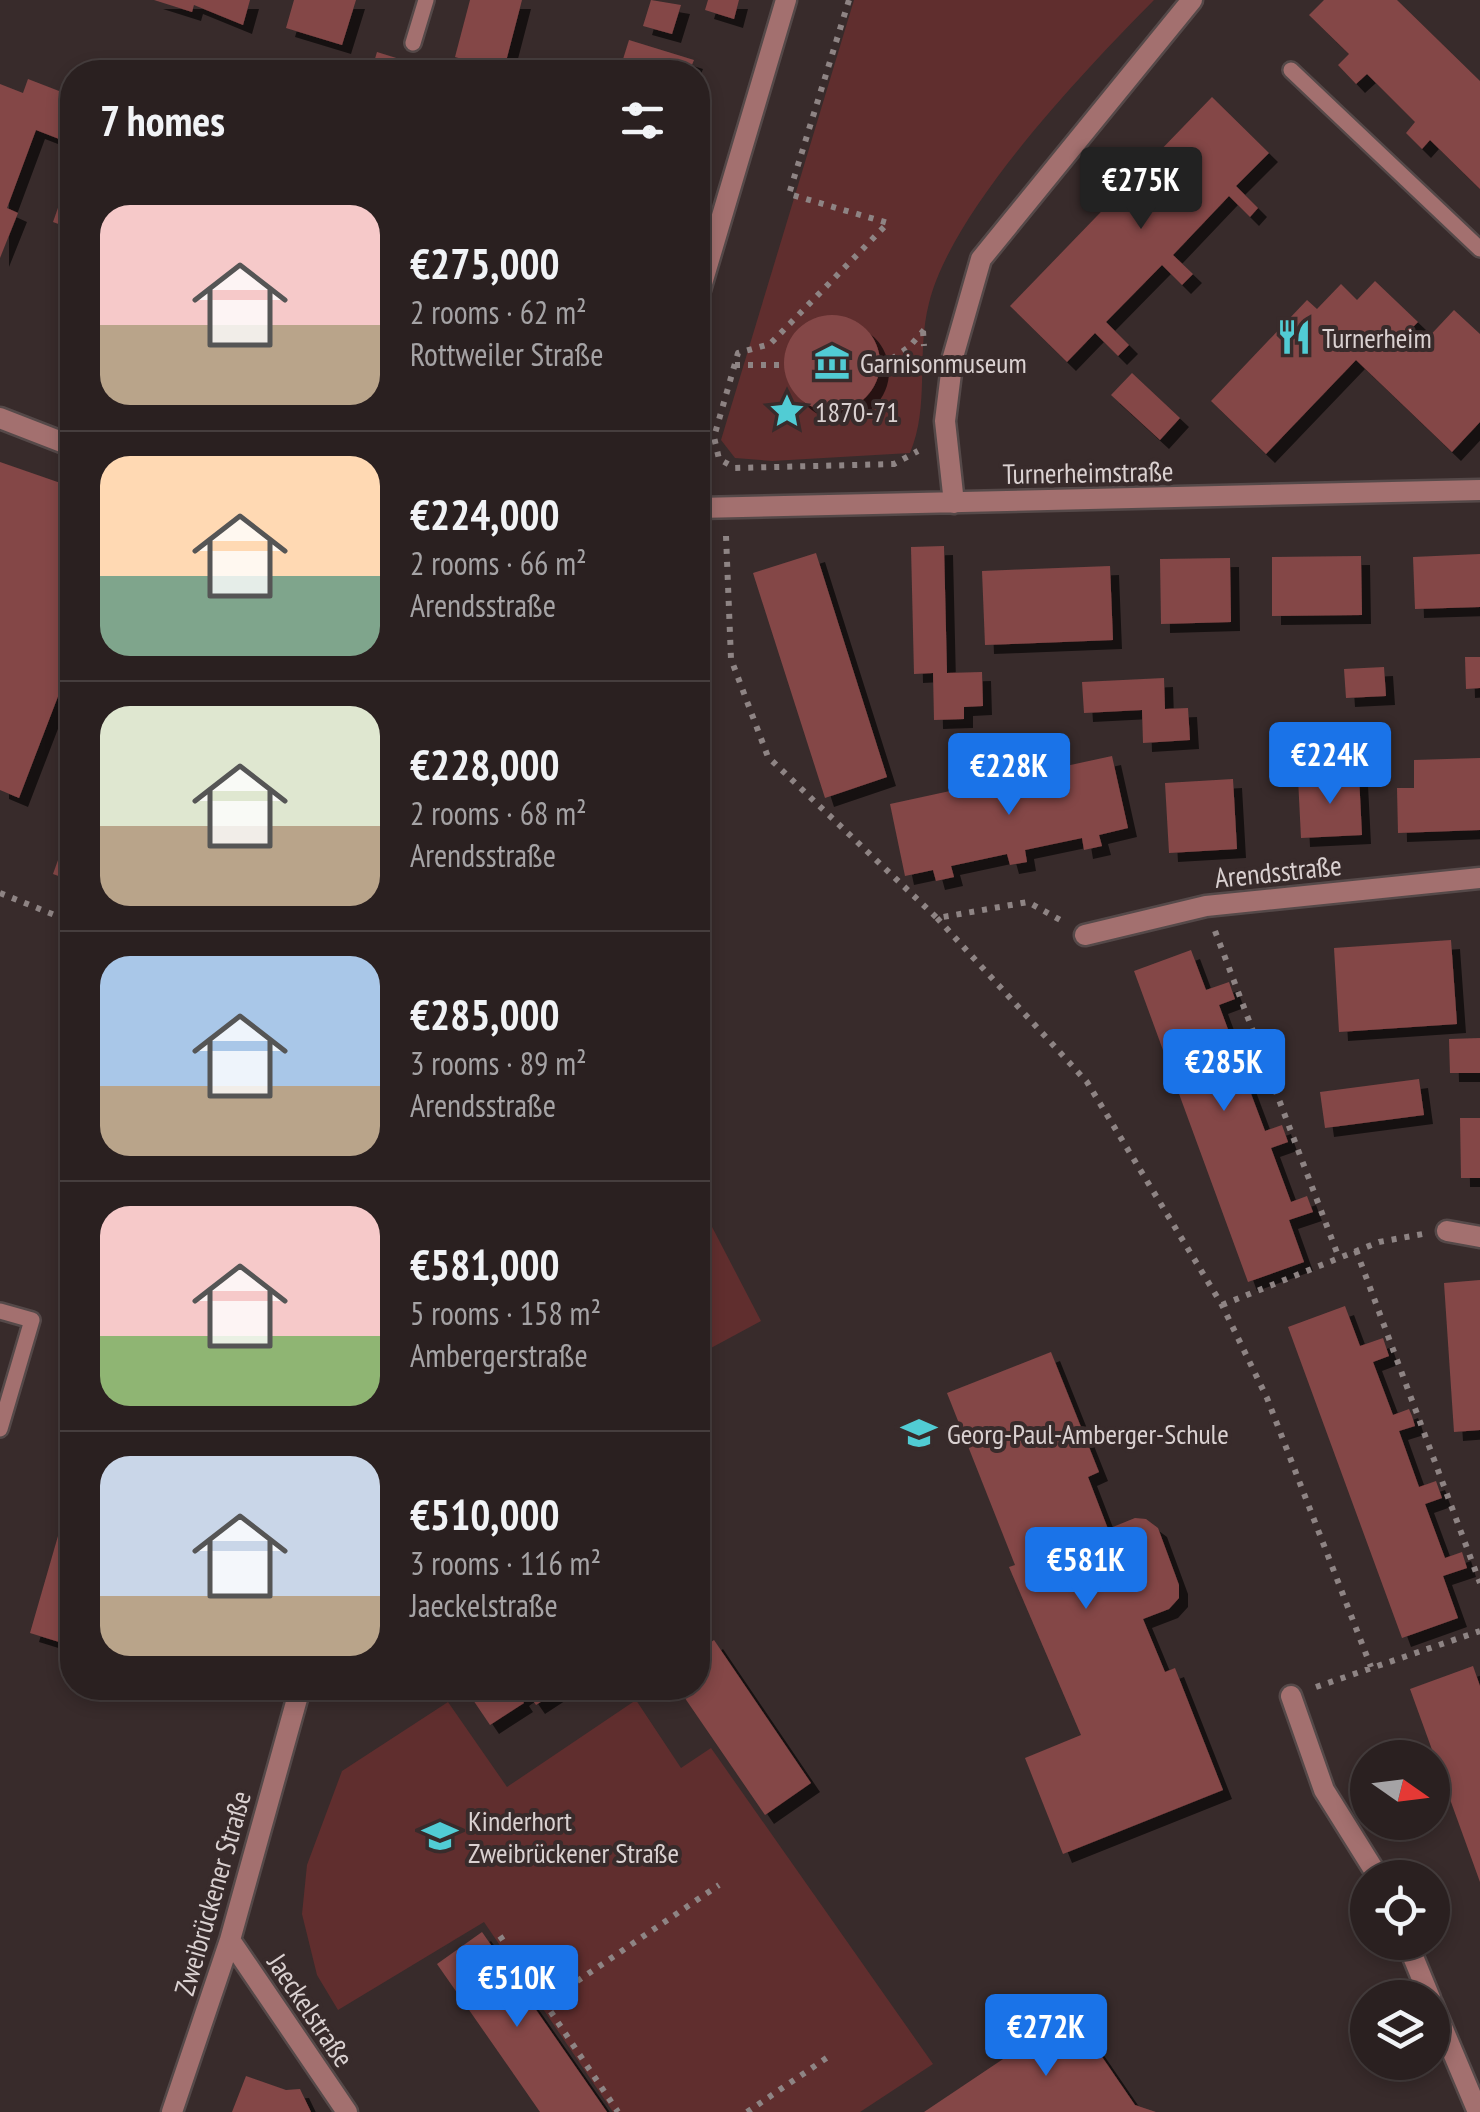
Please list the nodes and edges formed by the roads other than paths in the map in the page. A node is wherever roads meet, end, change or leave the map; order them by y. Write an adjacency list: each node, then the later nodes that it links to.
1 (426, 0): 4 (lane)
2 (786, 0): 7 (street)
3 (1192, 0): 11 (street)
4 (412, 43)
5 (1291, 70): 6 (lane)
6 (1480, 249)
7 (710, 256)
8 (0, 418): 9 (street)
9 (60, 441)
10 (1480, 490): 11 (street, Turnerheimstraße)
11 (954, 503): 12 (street, Turnerheimstraße)
12 (710, 507)
13 (1480, 878): 14 (street, Arendsstraße)
14 (1085, 935)
15 (1447, 1231): 16 (street)
16 (1480, 1237)
17 (0, 1311): 18 (lane)
18 (0, 1430)
19 (1291, 1696): 21 (street)
20 (297, 1700): 22 (street, Zweibrückener Straße)
21 (1369, 1860)
22 (230, 1940): 24 (street, Zweibrückener Straße); 25 (street, Jaeckelstraße)
23 (1450, 2044): 26 (street)
24 (172, 2112)
25 (346, 2112)
26 (1478, 2112)

